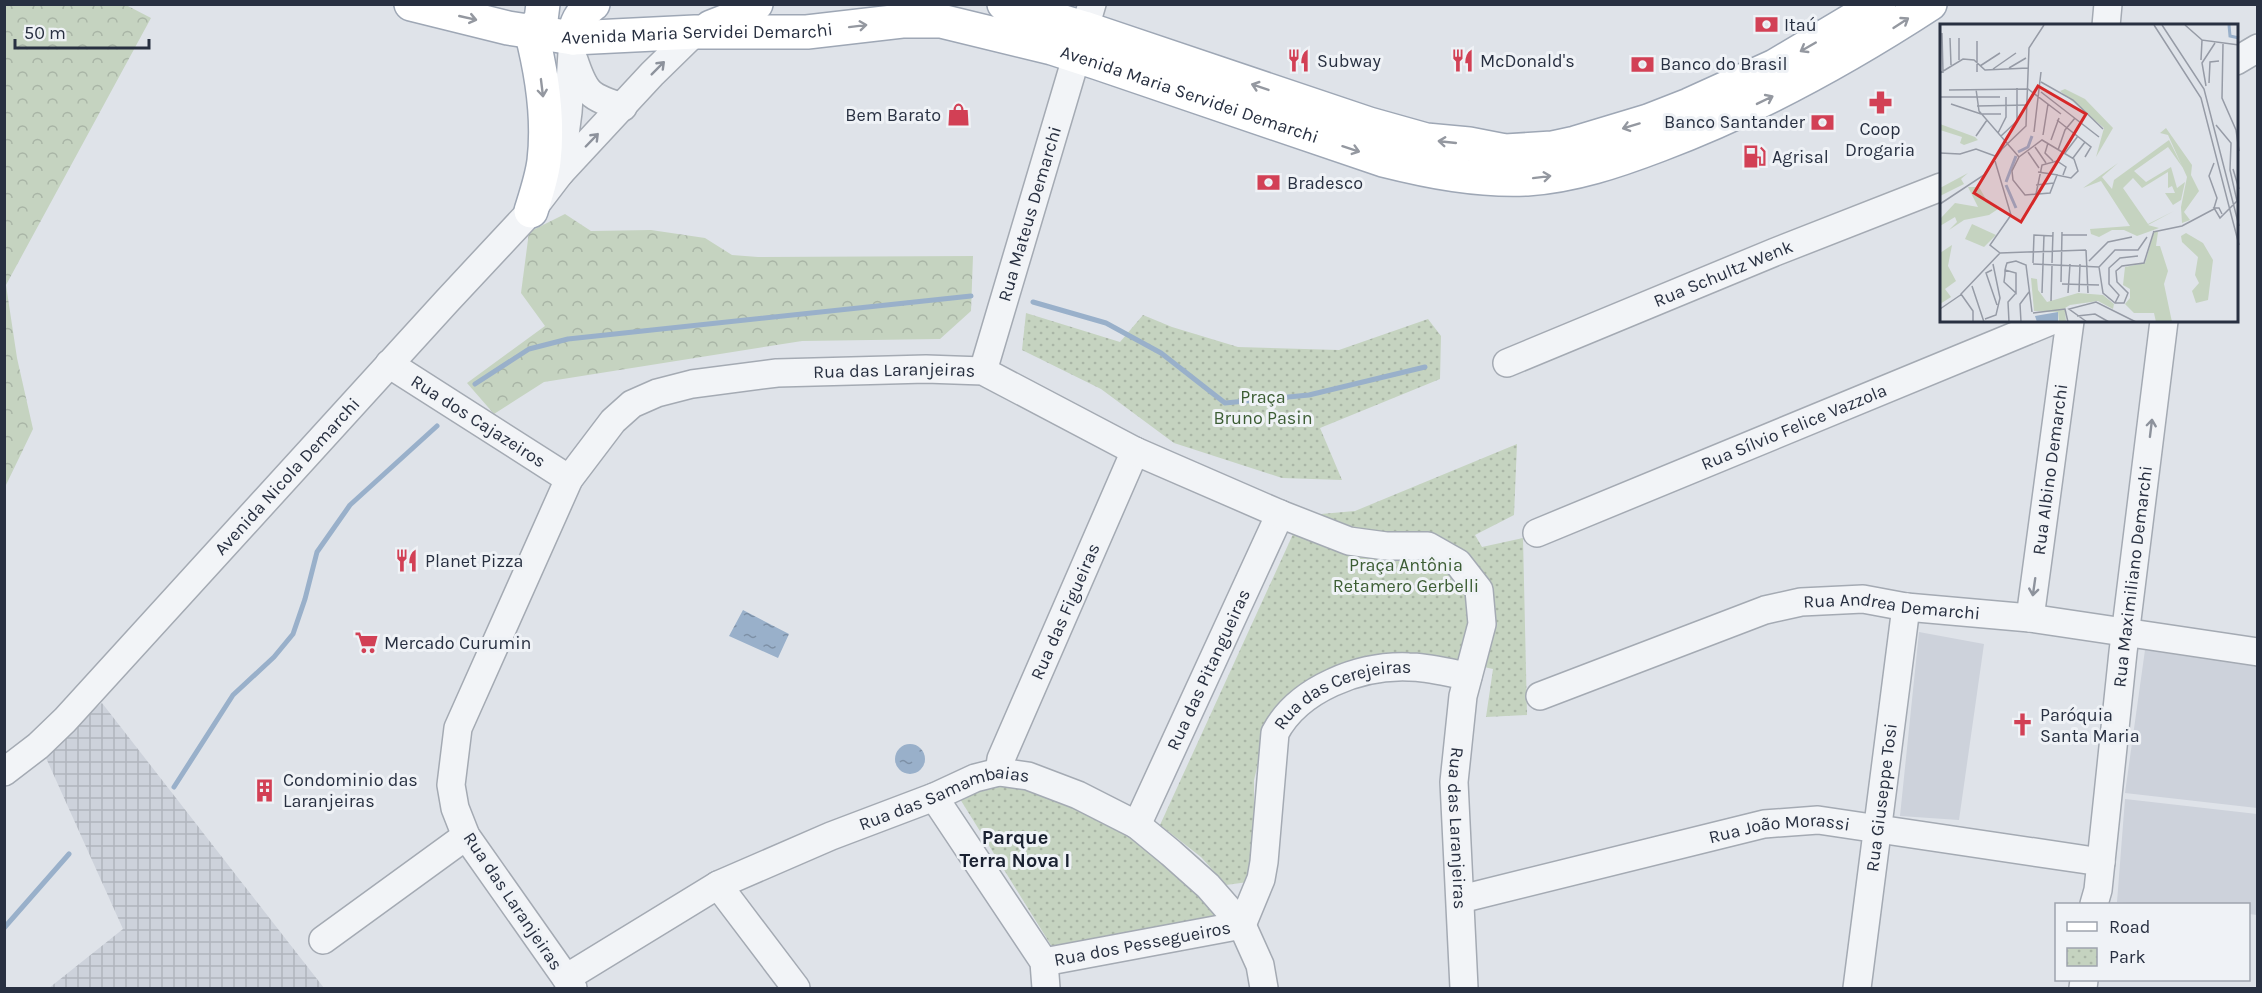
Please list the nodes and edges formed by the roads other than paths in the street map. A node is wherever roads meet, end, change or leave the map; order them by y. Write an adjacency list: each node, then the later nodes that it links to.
1 (411, 4): 8 (main road, Avenida Maria Servidei Demarchi, one-way to 8)
2 (592, 4): 12 (main road)
3 (756, 4): 11 (main road)
4 (1004, 4): 10 (main road, Avenida Maria Servidei Demarchi)
5 (1930, 4): 7 (main road, Avenida Maria Servidei Demarchi, one-way to 5)
6 (2108, 4): 9 (street)
7 (1865, 17): 10 (main road, Avenida Maria Servidei Demarchi)
8 (537, 18): 12 (main road, Avenida Maria Servidei Demarchi); 18 (main road, one-way to 18)
9 (2106, 24)
10 (1084, 30): 11 (main road, Avenida Maria Servidei Demarchi, one-way to 10); 24 (street, Rua Mateus Demarchi)
11 (695, 32): 12 (main road, Avenida Maria Servidei Demarchi); 15 (street, Avenida Nicola Demarchi, one-way to 11)
12 (572, 47): 15 (street); 16 (street, Avenida Nicola Demarchi)
13 (2258, 48): 14 (street)
14 (2238, 60)
15 (623, 107): 16 (street, Avenida Nicola Demarchi, one-way to 15)
16 (560, 173): 18 (street, Avenida Nicola Demarchi)
17 (1940, 187): 22 (street, Rua Schultz Wenk)
18 (531, 211): 23 (street, Avenida Nicola Demarchi)
19 (2049, 322): 28 (street, Rua Sílvio Felice Vazzola)
20 (2070, 322): 30 (street, Rua Albino Demarchi, one-way to 30)
21 (2164, 322): 31 (street, Rua Maximiliano Demarchi, one-way to 21)
22 (1507, 363)
23 (389, 364): 26 (street, Rua dos Cajazeiros); 35 (street, Avenida Nicola Demarchi)
24 (983, 371): 25 (street, Rua das Laranjeiras); 26 (street, Rua das Laranjeiras)
25 (1135, 451): 27 (street, Rua das Laranjeiras); 36 (street, Rua das Figueiras)
26 (569, 478): 40 (street, Rua das Laranjeiras)
27 (1280, 514): 33 (street, Rua das Laranjeiras); 38 (street, Rua das Pitangueiras)
28 (1537, 533)
29 (1906, 607): 30 (street, Rua Andrea Demarchi); 34 (street, Rua Andrea Demarchi); 39 (street, Rua Giuseppe Tosi)
30 (2030, 618): 31 (street, Rua Andrea Demarchi)
31 (2126, 632): 32 (street, Rua Andrea Demarchi); 41 (street, Rua Maximiliano Demarchi)
32 (2258, 652)
33 (1468, 676): 43 (street, Rua das Laranjeiras); 45 (street, Rua das Cerejeiras)
34 (1540, 696)
35 (4, 772)
36 (999, 772): 37 (street, Rua das Samambaias); 38 (street, Rua das Samambaias)
37 (934, 797): 42 (street, Rua das Samambaias); 47 (street)
38 (1137, 825): 45 (street, Rua das Samambaias)
39 (1878, 829): 41 (street, Rua João Morassi); 43 (street, Rua João Morassi); 53 (street, Rua Giuseppe Tosi)
40 (466, 836): 46 (street); 48 (street, Rua das Laranjeiras)
41 (2101, 862): 44 (street, Rua Maximiliano Demarchi)
42 (718, 885): 48 (street, Rua das Samambaias); 49 (street)
43 (1461, 899): 52 (street, Rua das Laranjeiras)
44 (2094, 903)
45 (1242, 925): 47 (street, Rua dos Pessegueiros); 51 (street, Rua das Samambaias)
46 (323, 940)
47 (1044, 962): 50 (street)
48 (569, 983)
49 (796, 988)
50 (1046, 988)
51 (1264, 988)
52 (1464, 988)
53 (1857, 988)

